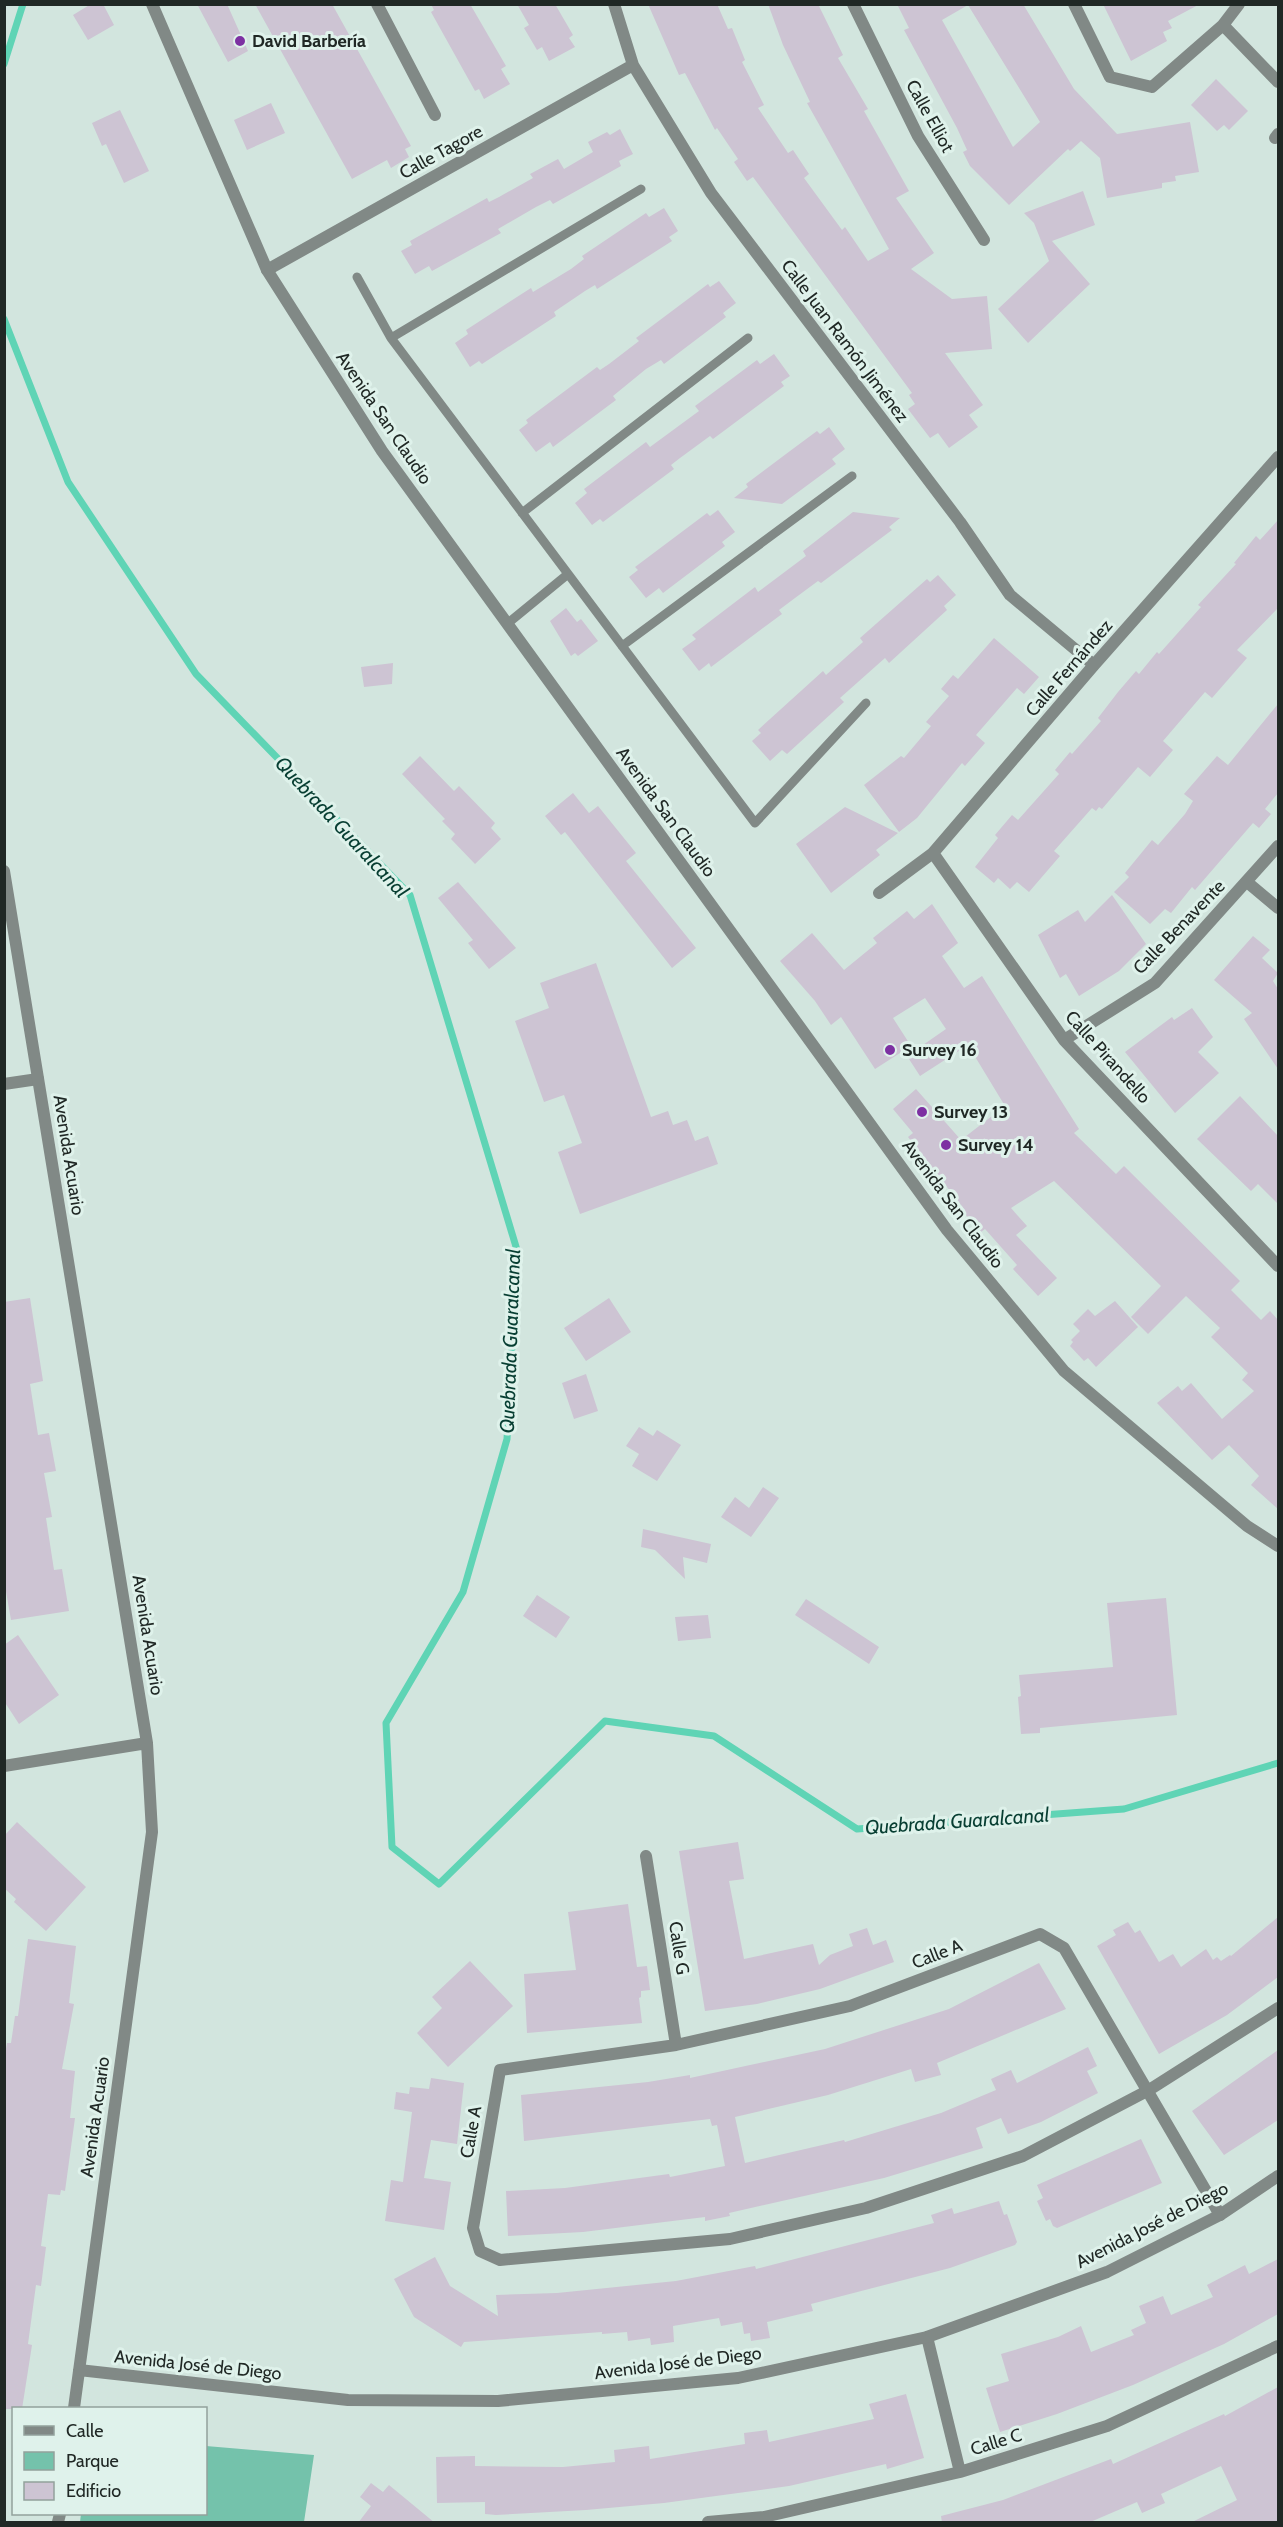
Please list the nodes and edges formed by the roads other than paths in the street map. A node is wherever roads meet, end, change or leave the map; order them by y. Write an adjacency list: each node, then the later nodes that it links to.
1 (152, 4): 13 (street, Avenida San Claudio)
2 (377, 4): 10 (street)
3 (614, 4): 8 (street, Calle Juan Ramón Jiménez)
4 (853, 4): 12 (street, Calle Elliot)
5 (1074, 4): 7 (street)
6 (1239, 4): 7 (street)
7 (1223, 25): 9 (street)
8 (633, 65): 13 (street, Calle Tagore); 23 (street, Calle Juan Ramón Jiménez)
9 (1278, 82)
10 (435, 115)
11 (641, 189): 15 (lane)
12 (984, 240)
13 (267, 270): 21 (street, Avenida San Claudio)
14 (357, 278): 15 (lane)
15 (391, 338): 19 (lane)
16 (748, 338): 19 (lane)
17 (1278, 457): 23 (street, Calle Fernández)
18 (852, 476): 22 (lane)
19 (522, 513): 20 (lane)
20 (568, 574): 21 (lane); 22 (lane)
21 (507, 624): 35 (street, Avenida San Claudio)
22 (622, 646): 24 (lane)
23 (1094, 665): 26 (street, Calle Fernández)
24 (866, 703)
25 (1278, 846): 28 (street, Calle Benavente)
26 (933, 853): 29 (street, Calle Fernández); 31 (street, Calle Pirandello)
27 (4, 871): 32 (street, Avenida Acuario)
28 (1247, 882): 30 (street); 31 (street, Calle Benavente)
29 (879, 893)
30 (1278, 908)
31 (1064, 1040): 34 (street, Calle Pirandello)
32 (38, 1078): 33 (street); 36 (street, Avenida Acuario)
33 (4, 1084)
34 (1278, 1266)
35 (1278, 1546)
36 (147, 1743): 37 (street); 46 (street, Avenida Acuario)
37 (4, 1766)
38 (646, 1856): 40 (street, Calle G)
39 (1278, 2008): 41 (street, Calle A)
40 (676, 2045): 41 (street, Calle A); 41 (street, Calle A)
41 (1149, 2090): 43 (street, Calle A)
42 (1278, 2176): 43 (street, Avenida José de Diego)
43 (1220, 2215): 44 (street, Avenida José de Diego)
44 (927, 2337): 46 (street, Avenida José de Diego); 48 (street)
45 (1278, 2346): 48 (street, Calle C)
46 (80, 2370): 47 (street, Avenida Acuario)
47 (74, 2407)
48 (960, 2472): 49 (street, Calle C)
49 (708, 2523)

